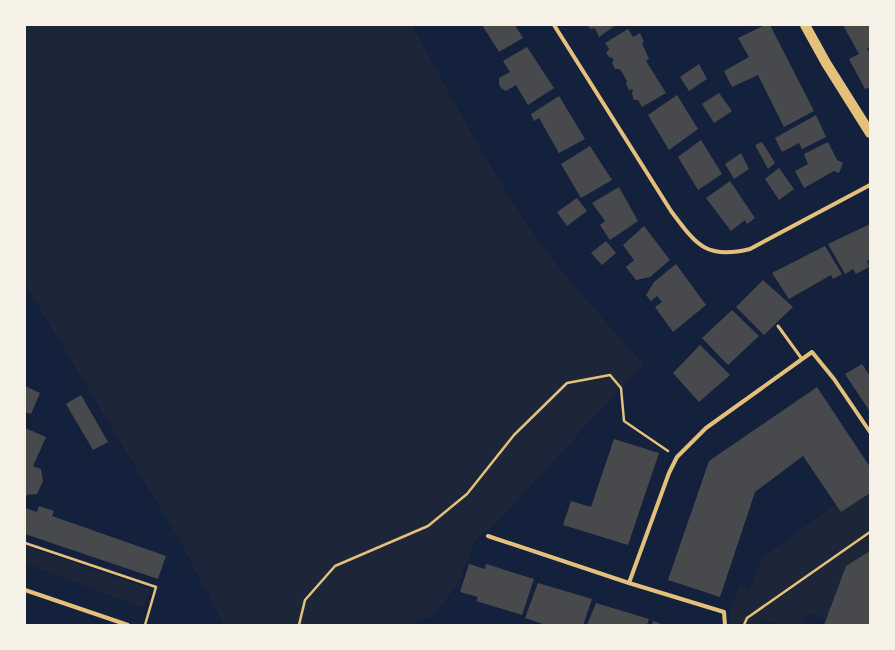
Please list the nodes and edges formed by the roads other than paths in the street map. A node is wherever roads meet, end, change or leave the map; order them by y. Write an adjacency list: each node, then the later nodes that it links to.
1 (554, 25): 4 (street)
2 (805, 25): 3 (main road)
3 (870, 134)
4 (870, 185)
5 (778, 326): 6 (lane)
6 (802, 359): 7 (street); 9 (street)
7 (870, 432)
8 (488, 536): 9 (street)
9 (629, 584): 12 (street)
10 (25, 590): 11 (street)
11 (128, 625)
12 (725, 625)

